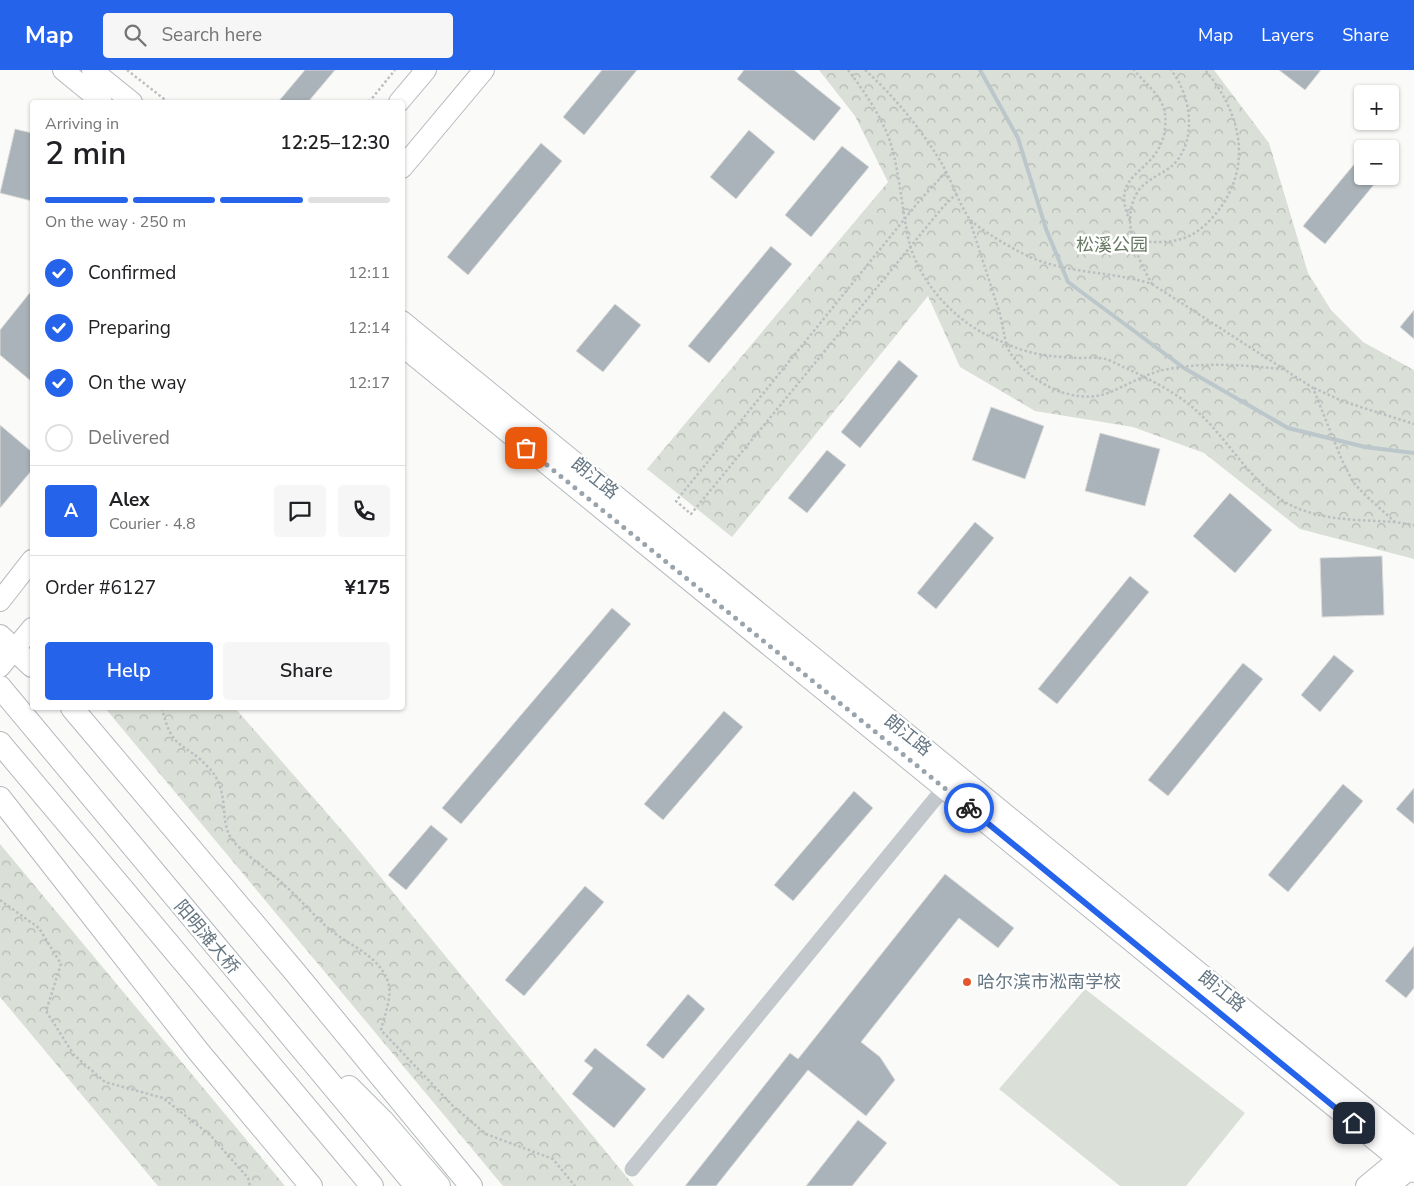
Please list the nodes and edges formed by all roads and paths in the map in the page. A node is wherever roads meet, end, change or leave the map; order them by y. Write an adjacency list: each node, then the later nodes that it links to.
1 (62, 70): 12 (main road)
2 (92, 70): 13 (main road)
3 (128, 70): 14 (path)
4 (396, 70): 15 (path)
5 (426, 70): 16 (main road)
6 (484, 70): 17 (main road)
7 (848, 70): 20 (path)
8 (864, 70): 18 (path)
9 (1134, 70): 22 (path)
10 (1171, 70): 22 (path)
11 (1205, 70): 23 (path)
12 (100, 100)
13 (130, 100)
14 (166, 100)
15 (371, 100)
16 (401, 100)
17 (405, 164)
18 (946, 172): 19 (path); 20 (path)
19 (957, 193): 21 (path); 24 (path)
20 (905, 219): 24 (path); 24 (path)
21 (970, 220): 25 (path); 27 (path)
22 (1130, 221): 23 (path)
23 (1134, 241): 25 (path)
24 (910, 247): 27 (path)
25 (1152, 284): 29 (path)
26 (405, 323): 49 (main road, 朗江路)
27 (1006, 343): 30 (path); 30 (path)
28 (405, 348): 45 (main road, 朗江路)
29 (1284, 369): 30 (path); 31 (path)
30 (1142, 377): 33 (path)
31 (1313, 388): 32 (path); 33 (path)
32 (1414, 424)
33 (1396, 522): 34 (path)
34 (1414, 525)
35 (30, 563): 36 (main road)
36 (0, 601)
37 (30, 629): 38 (main road)
38 (7, 643): 39 (highway); 40 (main road)
39 (30, 664)
40 (0, 667)
41 (0, 687): 48 (highway, 阳明滩大桥)
42 (74, 710): 56 (highway)
43 (163, 710): 57 (path)
44 (0, 743): 53 (highway, 阳明滩大桥)
45 (944, 788): 49 (main road, 朗江路); 50 (street)
46 (0, 798): 52 (highway)
47 (0, 900): 51 (path)
48 (259, 1001): 54 (highway, 阳明滩大桥); 55 (highway)
49 (1411, 1158): 58 (main road); 59 (main road)
50 (632, 1169)
51 (250, 1186)
52 (311, 1186)
53 (372, 1186)
54 (416, 1186)
55 (439, 1186)
56 (471, 1186)
57 (575, 1186)
58 (1366, 1186)
59 (1389, 1186)

